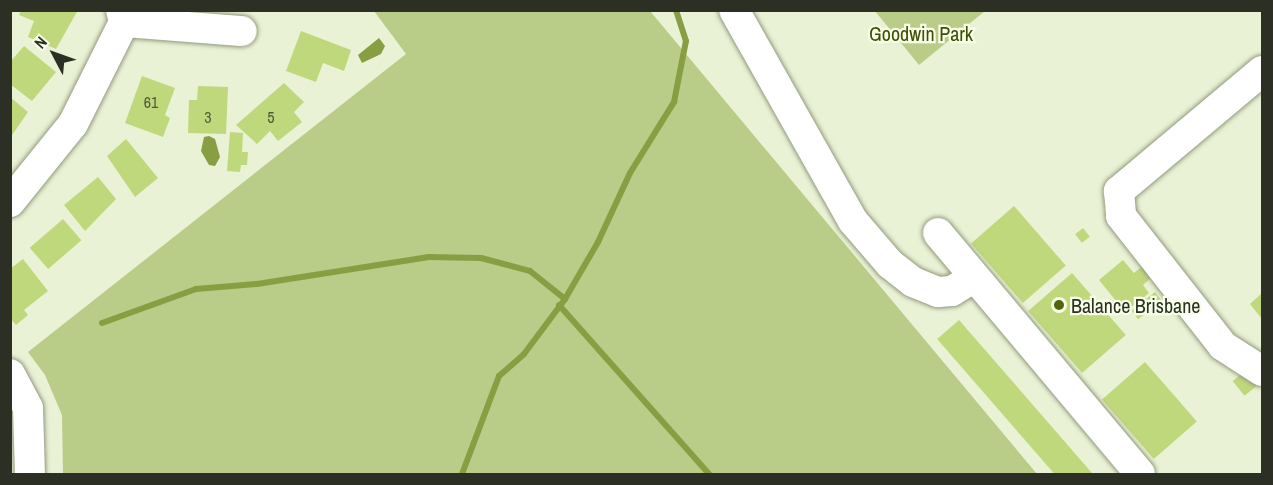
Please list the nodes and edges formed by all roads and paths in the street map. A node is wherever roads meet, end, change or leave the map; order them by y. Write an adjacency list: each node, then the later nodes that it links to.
1 (734, 10): 7 (street)
2 (123, 16): 3 (street); 5 (street)
3 (242, 31)
4 (1263, 71): 8 (street)
5 (10, 202)
6 (938, 233): 7 (street)
7 (974, 276): 11 (street)
8 (1263, 371)
9 (10, 374): 10 (street)
10 (30, 474)
11 (1140, 474)

